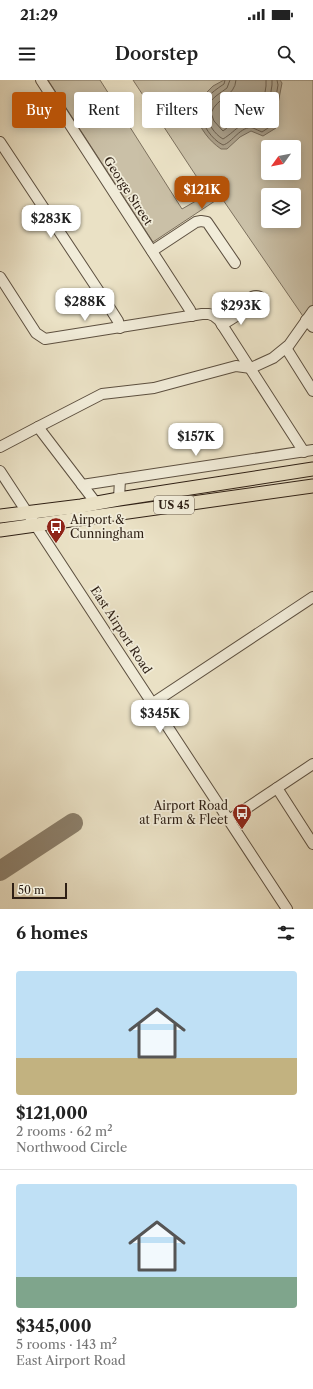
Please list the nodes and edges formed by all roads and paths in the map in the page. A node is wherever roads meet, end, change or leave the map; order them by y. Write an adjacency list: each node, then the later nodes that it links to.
1 (41, 80): 3 (street, George Street)
2 (0, 142): 11 (street)
3 (152, 251): 4 (street); 8 (street, George Street)
4 (234, 263)
5 (0, 277): 11 (street)
6 (249, 308): 10 (street)
7 (313, 310): 9 (street)
8 (192, 316): 10 (street); 11 (street)
9 (309, 323): 12 (street)
10 (222, 325): 13 (street)
11 (120, 328)
12 (286, 348): 13 (street); 14 (street)
13 (251, 368): 15 (street); 17 (street)
14 (313, 391)
15 (38, 427): 16 (street); 21 (street)
16 (0, 447)
17 (308, 451): 20 (street)
18 (313, 469): 23 (main road, US 45)
19 (0, 471): 25 (street)
20 (120, 479): 21 (street); 23 (street)
21 (82, 484): 24 (street)
22 (313, 486): 27 (main road, US 45)
23 (119, 499): 24 (main road, US 45)
24 (96, 503): 25 (main road, US 45)
25 (28, 513): 26 (main road, US 45); 27 (street, East Airport Road)
26 (0, 516)
27 (35, 525): 28 (main road, US 45); 30 (street, East Airport Road)
28 (0, 530)
29 (313, 597): 30 (street)
30 (153, 703): 33 (street, East Airport Road)
31 (313, 764): 32 (street)
32 (277, 788): 33 (street); 34 (street)
33 (229, 820): 35 (street, East Airport Road)
34 (313, 844)
35 (286, 909)

